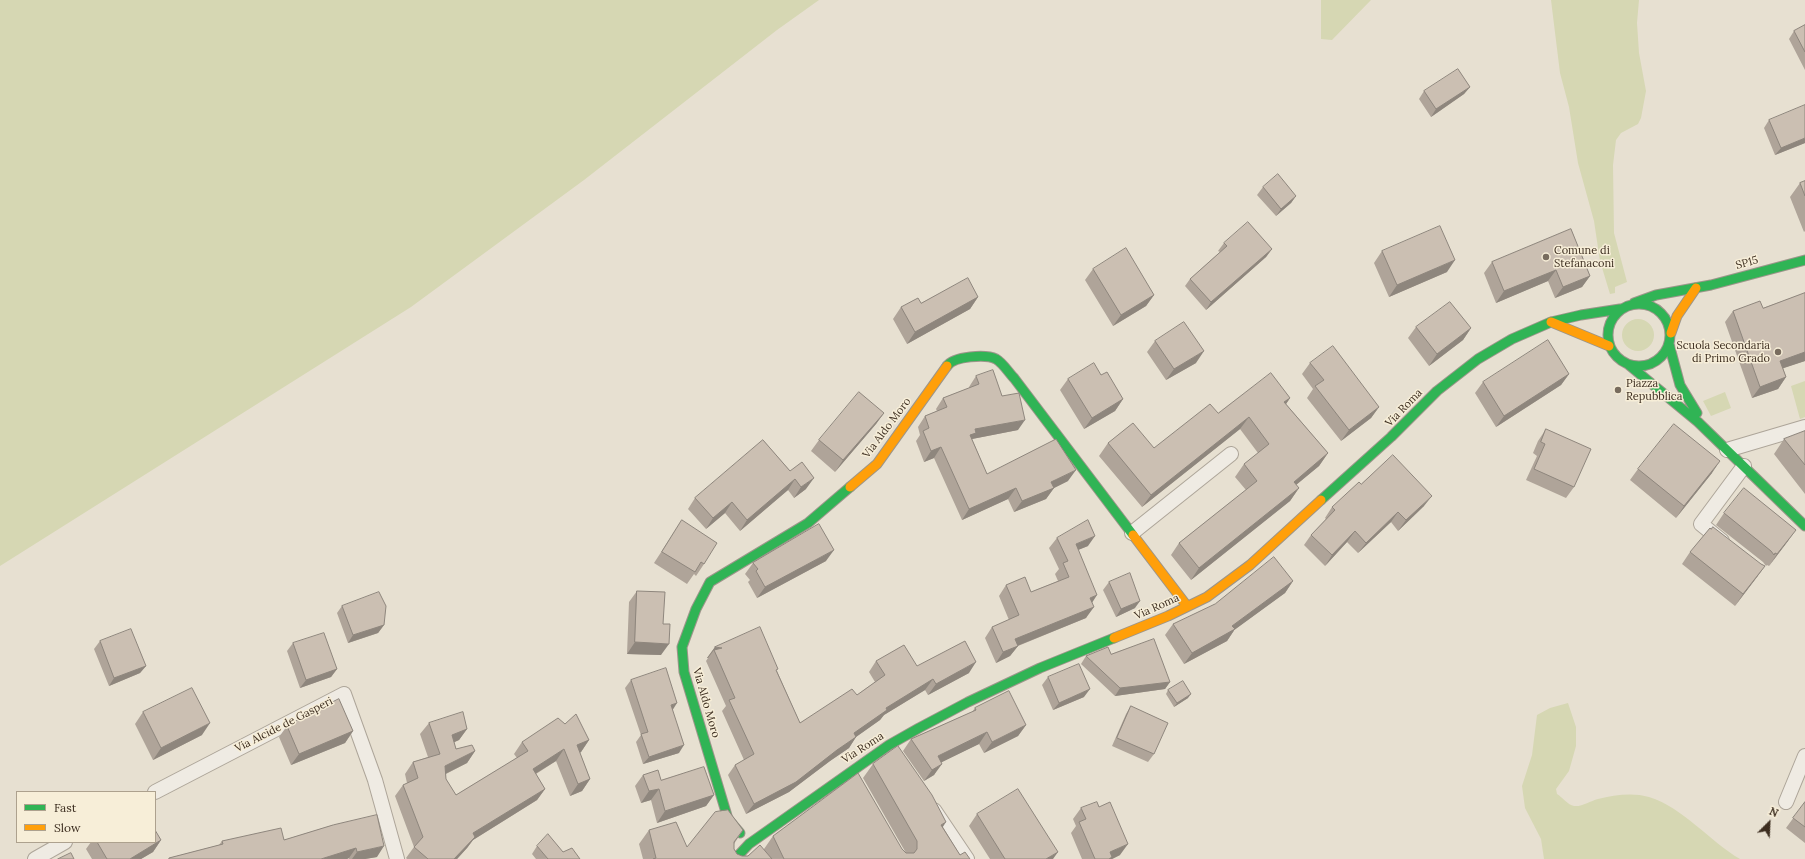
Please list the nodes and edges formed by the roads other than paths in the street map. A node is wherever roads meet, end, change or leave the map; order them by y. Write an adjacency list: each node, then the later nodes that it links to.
1 (1805, 260): 2 (street, SP15)
2 (1696, 288): 3 (street, SP15); 5 (street)
3 (1623, 307): 4 (street, Via Roma); 5 (street); 7 (street)
4 (1551, 322): 7 (street); 17 (street, Via Roma)
5 (1671, 333): 6 (street)
6 (1669, 344): 8 (street); 10 (street)
7 (1609, 346): 8 (street)
8 (1629, 365): 10 (street)
9 (1805, 427): 11 (street)
10 (1709, 431): 11 (street)
11 (1728, 450): 13 (street)
12 (1232, 454): 15 (street)
13 (1744, 466): 14 (street); 16 (street)
14 (1805, 526)
15 (1132, 533): 17 (street, Via Aldo Moro); 27 (street, Via Aldo Moro)
16 (1735, 551)
17 (1188, 606): 18 (street, Via Roma)
18 (889, 745): 20 (street); 21 (street, Via Roma)
19 (1805, 756): 25 (street)
20 (898, 757)
21 (849, 771): 22 (street); 27 (street, Via Roma)
22 (857, 785)
23 (156, 791): 29 (street, Via Alcide de Gasperi)
24 (928, 802): 31 (street)
25 (1786, 802)
26 (64, 843): 28 (street)
27 (749, 844): 30 (street, Via Roma)
28 (35, 859)
29 (397, 859)
30 (735, 859)
31 (967, 859)

